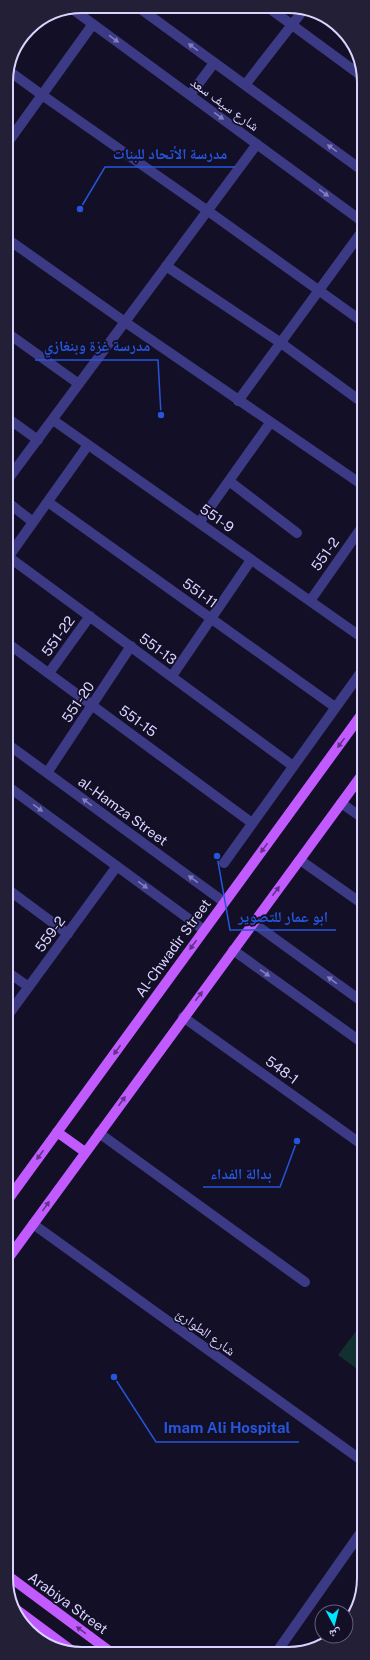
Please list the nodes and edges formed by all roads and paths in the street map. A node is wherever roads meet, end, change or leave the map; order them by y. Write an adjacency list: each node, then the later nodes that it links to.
1 (78, 13): 5 (street, شارع سيف سعد)
2 (146, 13): 7 (street, شارع سيف سعد, one-way to 2)
3 (276, 13): 6 (street)
4 (300, 14): 6 (street)
5 (93, 24): 11 (street); 12 (street, شارع سيف سعد, one-way to 12)
6 (292, 25): 8 (street); 10 (street)
7 (214, 63): 10 (street, شارع سيف سعد); 12 (street)
8 (356, 72)
9 (13, 74): 11 (street)
10 (245, 85): 15 (street, شارع سيف سعد, one-way to 10)
11 (42, 95): 13 (street); 16 (street)
12 (190, 95): 14 (street, شارع سيف سعد, one-way to 14)
13 (13, 135)
14 (257, 144): 16 (street); 17 (street, شارع سيف سعد, one-way to 17)
15 (357, 168)
16 (208, 211): 20 (street); 21 (street)
17 (357, 218)
18 (357, 238): 21 (street)
19 (13, 243): 23 (street)
20 (166, 266): 23 (street); 25 (street)
21 (320, 290): 22 (street); 25 (street)
22 (357, 317)
23 (125, 322): 26 (street); 28 (street)
24 (13, 337): 26 (street)
25 (281, 343): 27 (street); 28 (street)
26 (79, 384): 29 (street)
27 (357, 398)
28 (238, 401): 31 (street)
29 (53, 420): 32 (street); 33 (street, 551-9)
30 (13, 422): 32 (street)
31 (270, 424): 35 (street); 36 (street)
32 (38, 440): 34 (street)
33 (88, 444): 37 (street); 40 (street, 551-9)
34 (13, 473)
35 (229, 481): 40 (street); 41 (street)
36 (357, 481)
37 (48, 502): 39 (street); 48 (street, 551-11)
38 (13, 506): 39 (street)
39 (33, 522): 43 (street)
40 (199, 523): 45 (street, 551-9)
41 (297, 533)
42 (357, 534): 46 (street, 551-2)
43 (13, 547)
44 (13, 559): 47 (street, 551-13)
45 (251, 560): 46 (street, 551-9); 48 (street)
46 (310, 601): 49 (street, 551-9)
47 (90, 616): 50 (street, 551-13); 52 (street, 551-22)
48 (211, 618): 53 (street); 56 (street, 551-11)
49 (357, 634)
50 (131, 646): 53 (street, 551-13); 55 (street, 551-20)
51 (13, 647): 52 (street, 551-15)
52 (48, 673): 55 (street, 551-15)
53 (172, 676): 59 (street, 551-13)
54 (357, 677): 56 (street)
55 (92, 705): 60 (street, 551-20); 65 (street, 551-15)
56 (335, 707): 59 (street)
57 (357, 721): 71 (main road, Al-Chwadir Street, one-way to 71)
58 (13, 748): 60 (street, al-Hamza Street)
59 (294, 766): 65 (street)
60 (47, 773): 71 (street, al-Hamza Street, one-way to 60)
61 (357, 781): 63 (main road)
62 (13, 790): 68 (street, one-way to 68)
63 (341, 803): 64 (street); 66 (main road)
64 (357, 815)
65 (252, 823): 67 (street)
66 (300, 860): 70 (street); 72 (main road, one-way to 66)
67 (224, 863)
68 (116, 866): 73 (street, one-way to 73); 74 (street, 559-2)
69 (13, 893): 74 (street)
70 (357, 901)
71 (224, 902): 73 (main road, Al-Chwadir Street)
72 (252, 922): 75 (main road); 78 (street, one-way to 72)
73 (204, 930): 82 (main road, Al-Chwadir Street, one-way to 82)
74 (68, 934): 77 (street, 559-2)
75 (233, 950): 80 (main road, one-way to 75); 81 (street, one-way to 81)
76 (13, 976): 77 (street)
77 (29, 987): 79 (street, 559-2)
78 (357, 998)
79 (13, 1009)
80 (183, 1017): 83 (main road, one-way to 80); 84 (street, 548-1)
81 (357, 1039)
82 (57, 1132): 85 (main road); 86 (main road, Al-Chwadir Street, one-way to 86)
83 (99, 1133): 85 (main road); 89 (street)
84 (357, 1141)
85 (85, 1152): 87 (main road, one-way to 85)
86 (13, 1191)
87 (33, 1224): 88 (main road); 90 (street, شارع الطوارئ)
88 (13, 1251)
89 (305, 1282)
90 (357, 1457)
91 (357, 1538): 96 (street)
92 (13, 1580): 95 (main road, Arabiya Street, one-way to 92)
93 (24, 1616): 94 (main road)
94 (56, 1642)
95 (104, 1647)
96 (280, 1647)

